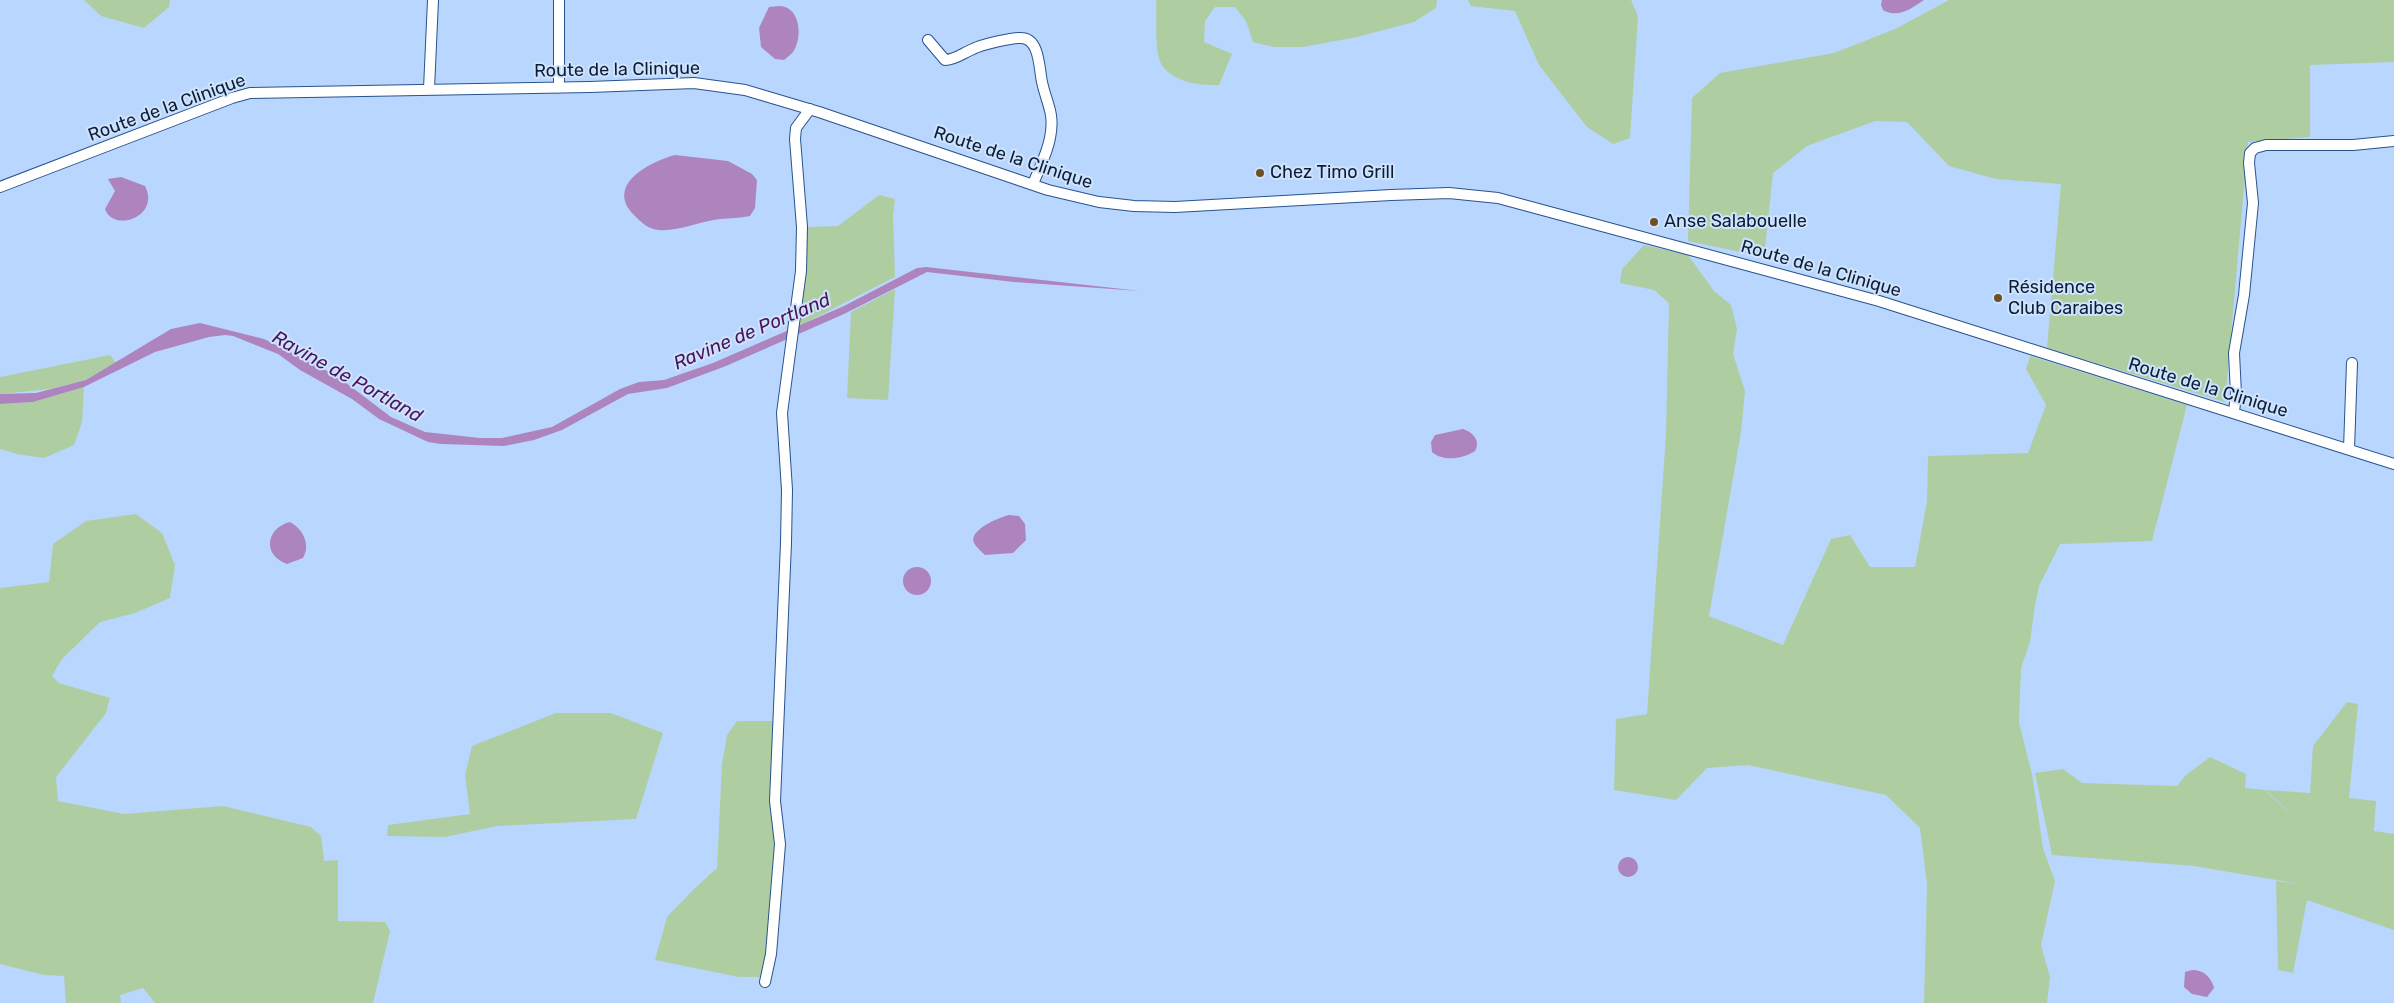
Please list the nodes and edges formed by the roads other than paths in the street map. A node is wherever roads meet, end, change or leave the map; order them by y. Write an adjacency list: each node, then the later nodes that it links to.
1 (433, 0): 5 (street)
2 (559, 0): 4 (street)
3 (928, 40): 8 (street)
4 (559, 88): 5 (street, Route de la Clinique); 6 (street, Route de la Clinique)
5 (429, 89): 9 (street, Route de la Clinique)
6 (810, 109): 8 (street, Route de la Clinique); 14 (street)
7 (2394, 141): 11 (street)
8 (1032, 184): 11 (street, Route de la Clinique)
9 (0, 187)
10 (2352, 363): 12 (street)
11 (2234, 412): 12 (street, Route de la Clinique)
12 (2349, 449): 13 (street, Route de la Clinique)
13 (2394, 464)
14 (765, 982)

